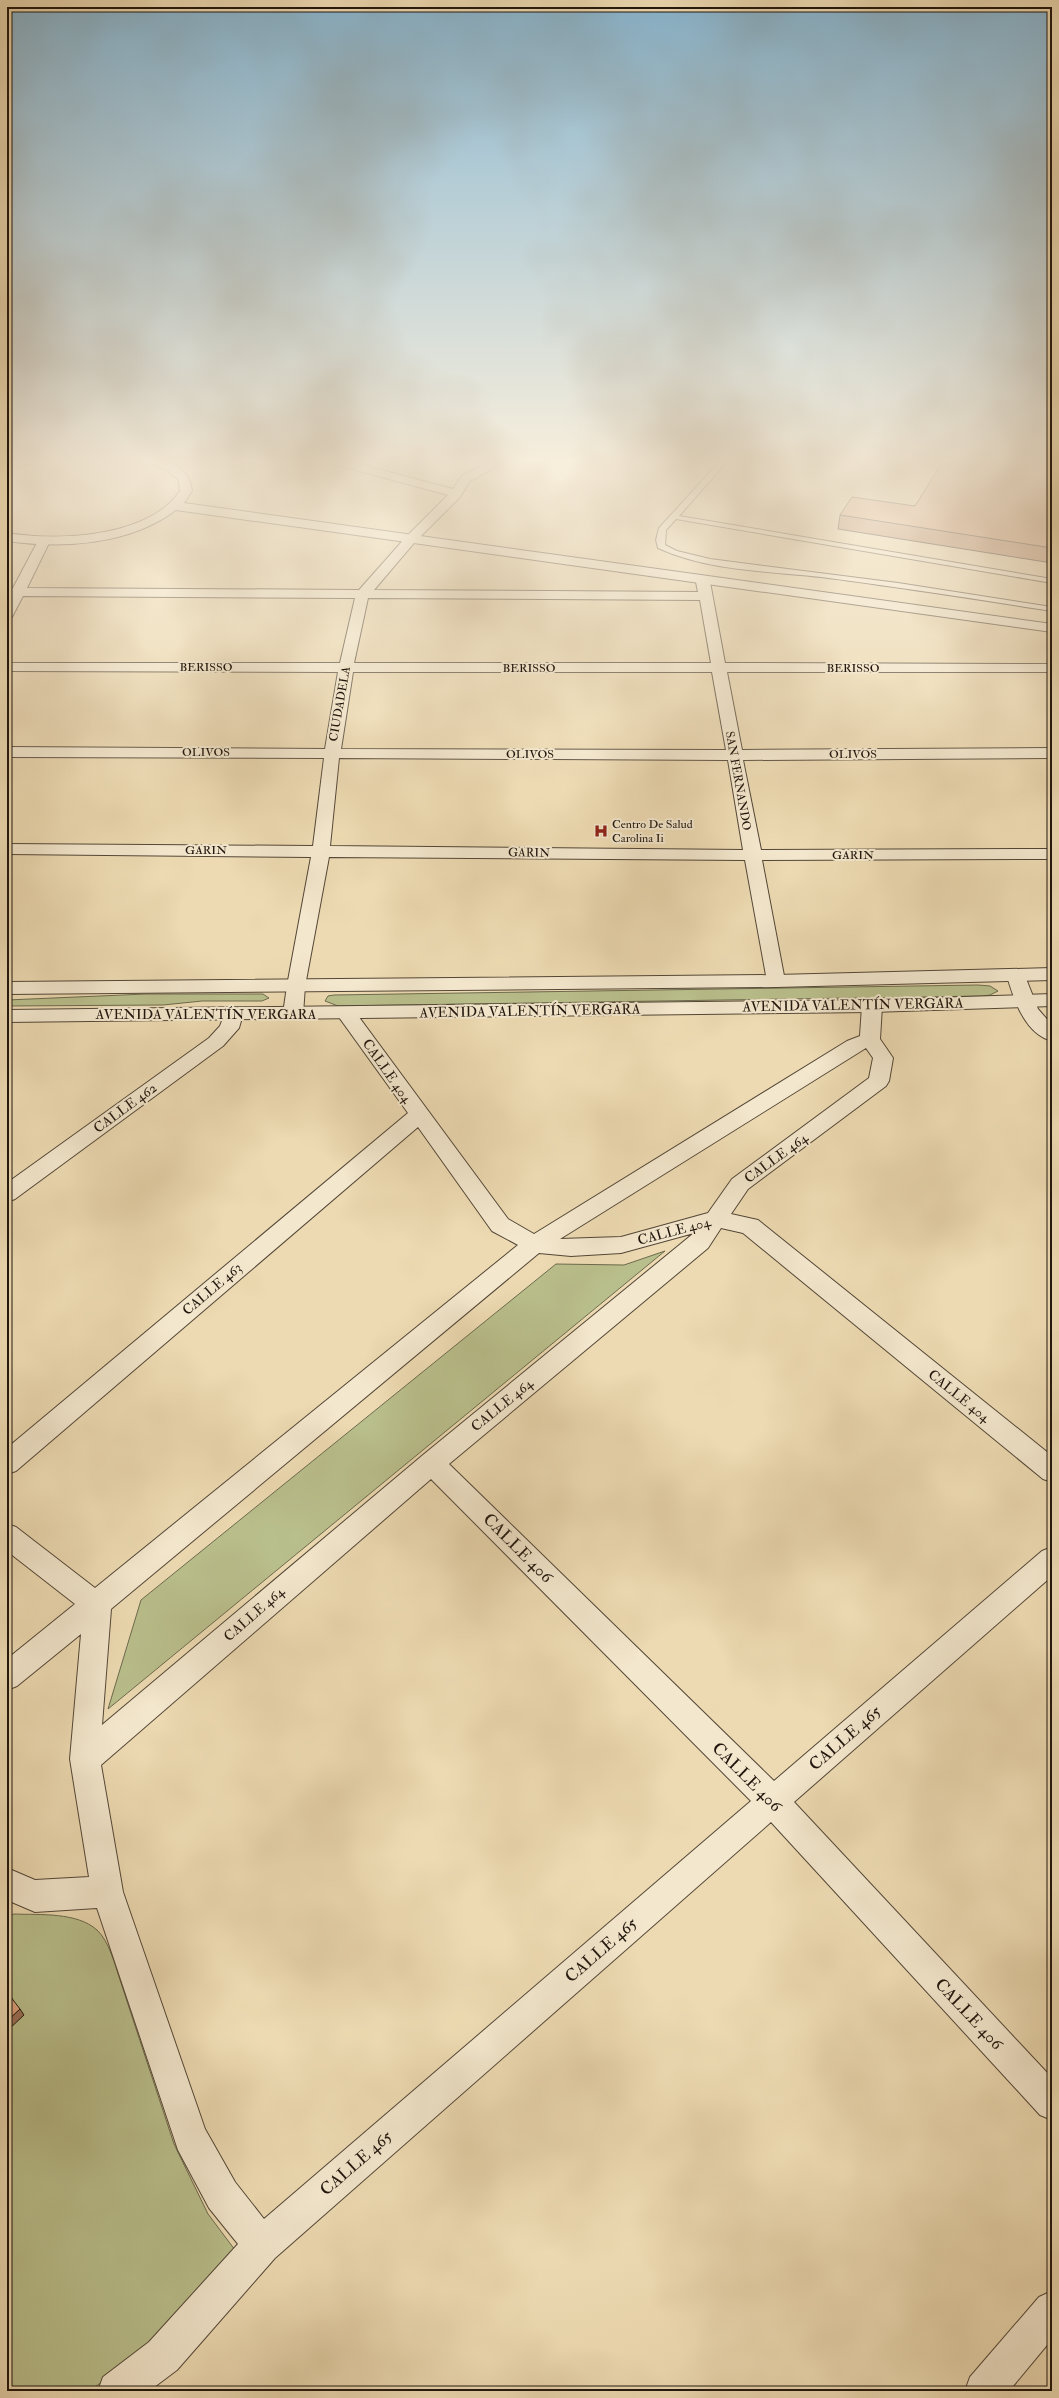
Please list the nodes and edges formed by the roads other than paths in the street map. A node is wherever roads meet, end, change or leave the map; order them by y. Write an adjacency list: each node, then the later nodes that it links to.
1 (26, 570): 8 (street)
2 (384, 570): 9 (street, CIUDADELA)
3 (593, 570): 7 (street)
4 (791, 570): 10 (lane)
5 (986, 570): 6 (lane)
6 (1052, 581)
7 (703, 588): 9 (street); 12 (street); 15 (street, SAN FERNANDO)
8 (12, 592): 9 (street); 11 (street)
9 (362, 595): 14 (street, CIUDADELA)
10 (1052, 609)
11 (7, 614)
12 (1052, 628)
13 (7, 667): 14 (street, BERISSO)
14 (346, 668): 15 (street, BERISSO); 18 (street, CIUDADELA)
15 (718, 668): 16 (street, BERISSO); 20 (street, SAN FERNANDO)
16 (1052, 668)
17 (7, 752): 18 (street, OLIVOS)
18 (332, 753): 20 (street, OLIVOS); 22 (street, CIUDADELA)
19 (1052, 753): 20 (street, OLIVOS)
20 (733, 755): 24 (street, SAN FERNANDO)
21 (7, 849): 22 (street, GARIN)
22 (321, 851): 24 (street, GARIN); 28 (street, CIUDADELA)
23 (1052, 854): 24 (street, GARIN)
24 (751, 855): 27 (street, SAN FERNANDO)
25 (1052, 974): 26 (street, AVENIDA VALENTÍN VERGARA)
26 (1016, 976): 27 (street, AVENIDA VALENTÍN VERGARA); 30 (street)
27 (776, 981): 28 (street, AVENIDA VALENTÍN VERGARA)
28 (296, 986): 29 (street, AVENIDA VALENTÍN VERGARA); 34 (street, CIUDADELA)
29 (7, 988)
30 (1023, 1000): 31 (street, AVENIDA VALENTÍN VERGARA); 32 (street, AVENIDA VALENTÍN VERGARA); 37 (street)
31 (1052, 1000)
32 (872, 1006): 35 (street, AVENIDA VALENTÍN VERGARA); 38 (street)
33 (233, 1014): 34 (street, AVENIDA VALENTÍN VERGARA); 36 (street, AVENIDA VALENTÍN VERGARA); 40 (street, CALLE 462)
34 (293, 1014): 35 (street, AVENIDA VALENTÍN VERGARA)
35 (346, 1014): 39 (street, CALLE 404)
36 (7, 1016)
37 (1052, 1035)
38 (870, 1039): 41 (street, CALLE 464); 42 (street)
39 (418, 1115): 42 (street, CALLE 404); 43 (street, CALLE 463)
40 (7, 1194)
41 (716, 1219): 42 (street, CALLE 404); 44 (street, CALLE 464); 45 (street, CALLE 404)
42 (534, 1244): 48 (street)
43 (7, 1463)
44 (432, 1463): 50 (street, CALLE 464); 51 (street, CALLE 406)
45 (1052, 1471)
46 (7, 1535): 48 (street)
47 (1052, 1559): 51 (street, CALLE 465)
48 (97, 1604): 49 (street); 50 (street)
49 (7, 1678)
50 (85, 1759): 53 (street)
51 (772, 1801): 54 (street, CALLE 406); 55 (street, CALLE 465)
52 (7, 1884): 53 (street)
53 (106, 1892): 55 (street)
54 (1052, 2103)
55 (262, 2245): 57 (street, CALLE 465)
56 (1052, 2310): 58 (street)
57 (117, 2391)
58 (984, 2391)

